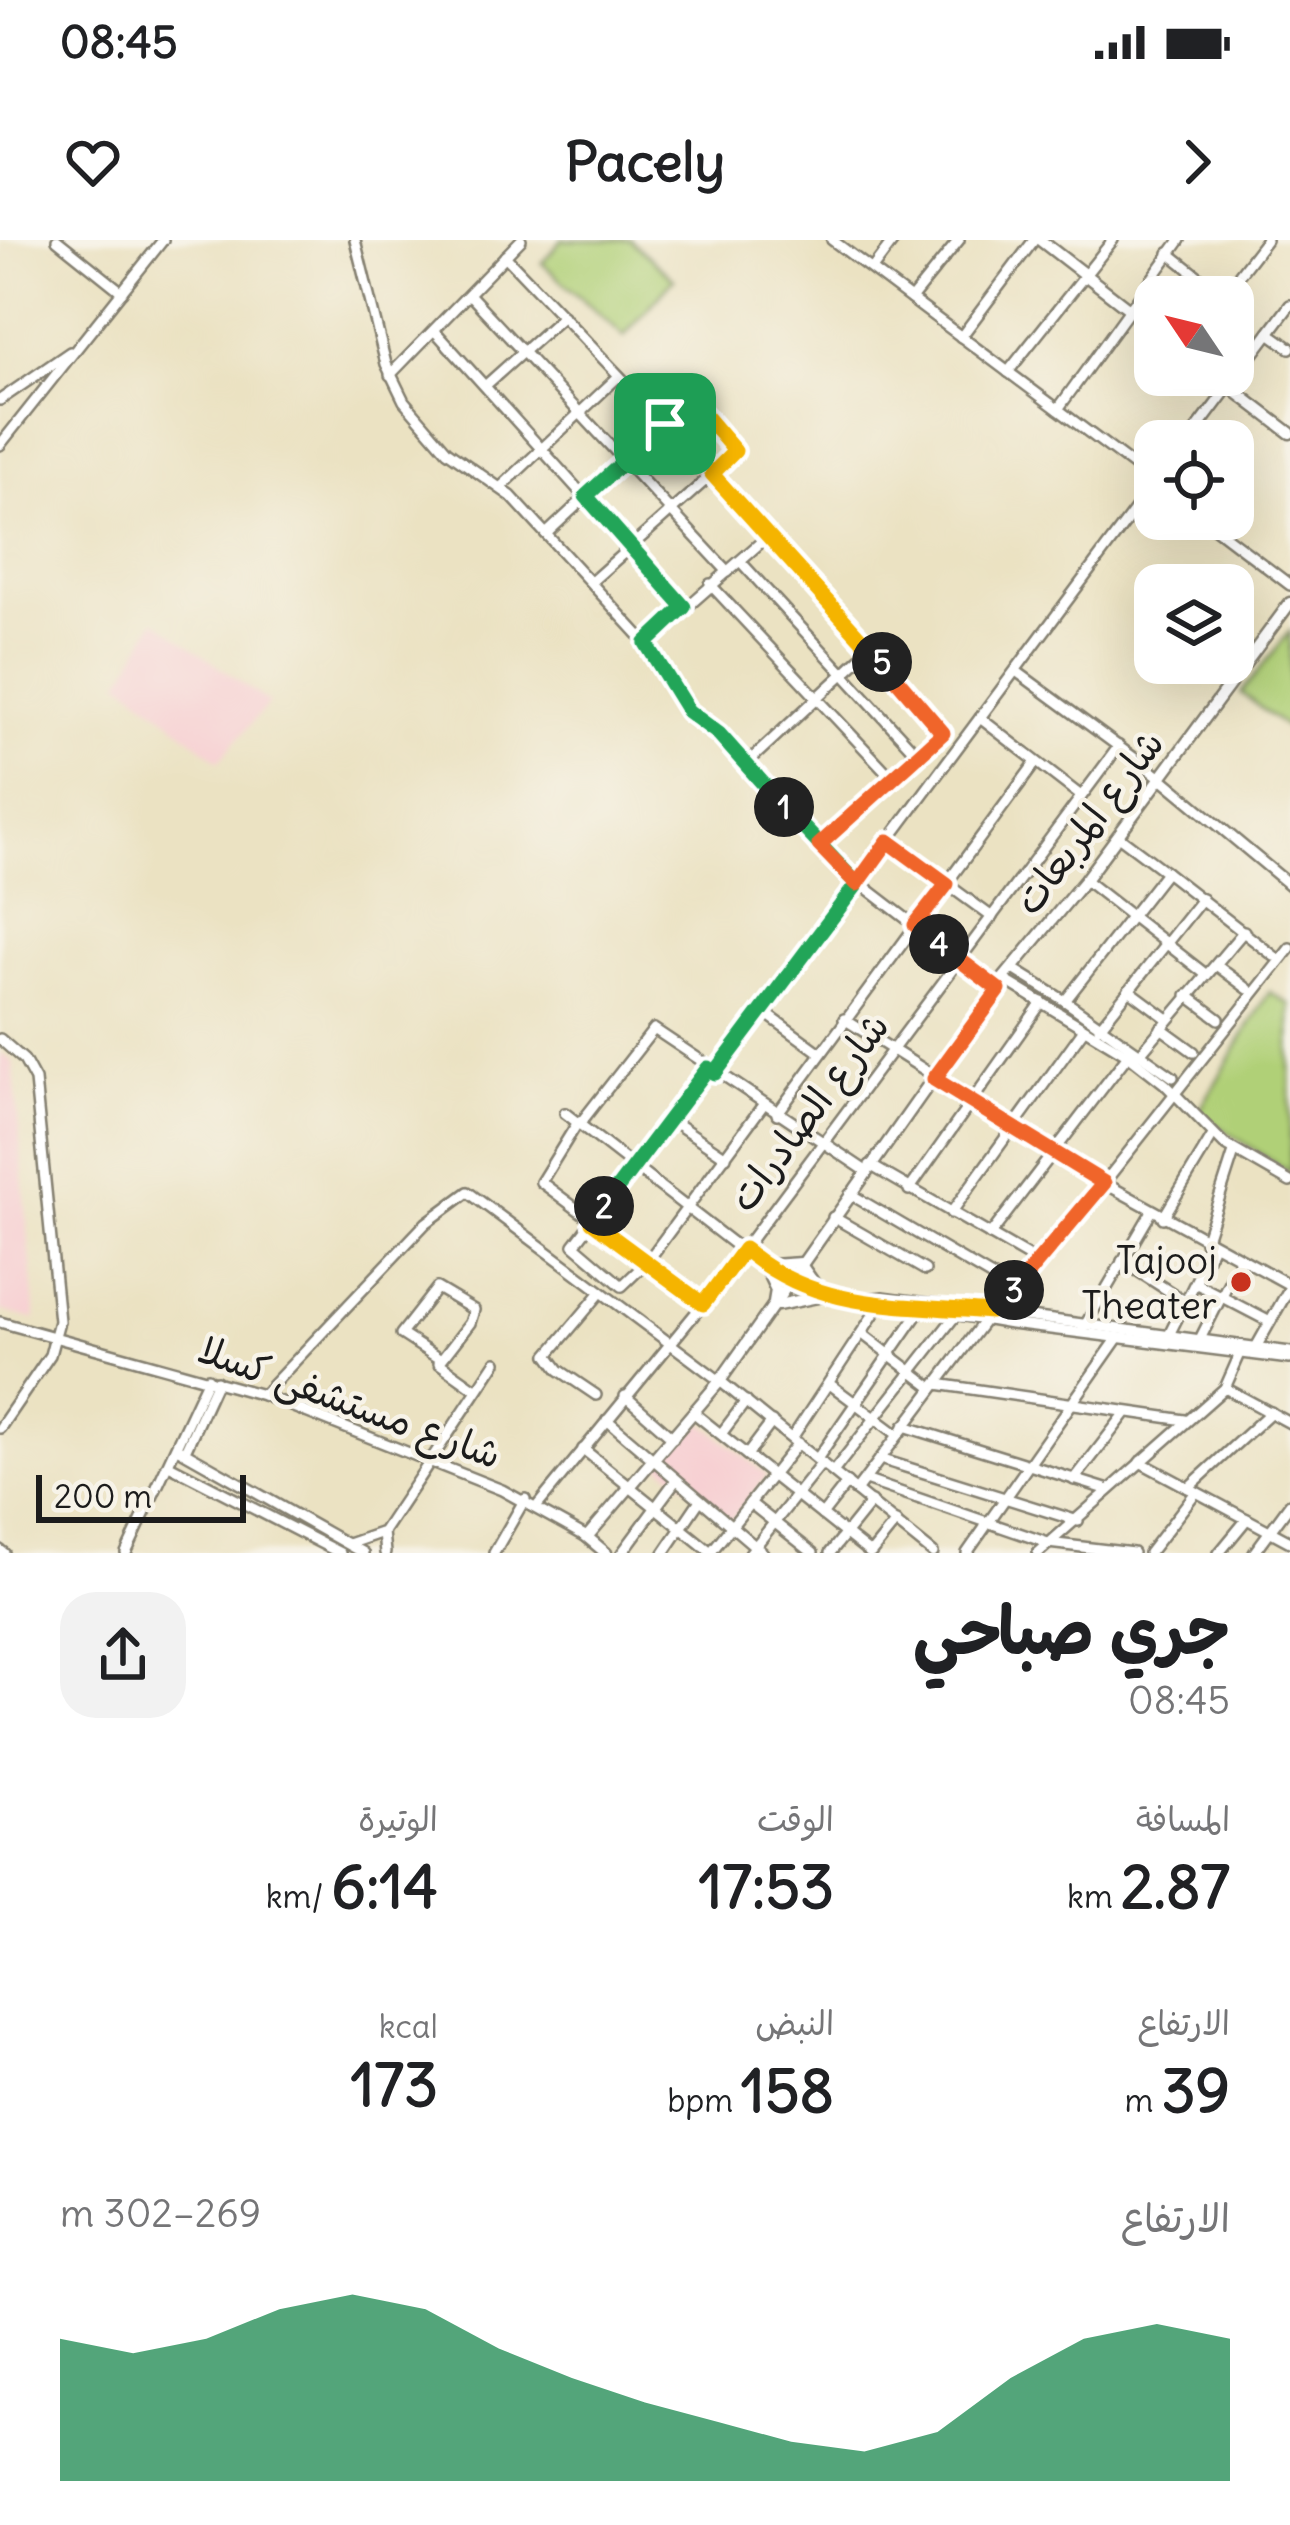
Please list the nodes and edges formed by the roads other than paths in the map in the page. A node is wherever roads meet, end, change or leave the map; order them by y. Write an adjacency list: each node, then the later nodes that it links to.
1 (57, 240): 18 (street)
2 (163, 240): 18 (street)
3 (355, 240): 33 (street)
4 (520, 240): 13 (street)
5 (832, 240): 14 (street)
6 (894, 240): 14 (street)
7 (959, 240): 20 (street)
8 (1037, 240): 15 (main road); 27 (street)
9 (1113, 240): 15 (street)
10 (1180, 240): 12 (street)
11 (1266, 240): 17 (street)
12 (1169, 254): 16 (street); 22 (street)
13 (505, 256): 19 (street); 24 (street)
14 (872, 269): 20 (street)
15 (1086, 276): 22 (main road); 32 (street)
16 (1196, 276)
17 (1238, 276)
18 (122, 292): 28 (street)
19 (470, 294): 25 (street); 30 (street)
20 (911, 299): 27 (street)
21 (1290, 305): 26 (street)
22 (1128, 309): 23 (main road); 39 (street)
23 (1134, 313)
24 (563, 316): 30 (street); 34 (street)
25 (434, 330): 33 (street); 35 (street)
26 (1269, 333): 29 (street); 31 (street)
27 (962, 337): 32 (street)
28 (77, 348): 38 (street); 44 (street)
29 (1290, 348)
30 (524, 352): 35 (street); 40 (street)
31 (1254, 354)
32 (1008, 372): 39 (street)
33 (390, 375): 49 (street)
34 (619, 376): 40 (street); 42 (street)
35 (486, 386): 45 (street)
36 (1223, 396): 41 (street)
37 (1242, 396): 43 (main road)
38 (0, 400)
39 (1058, 409): 47 (street)
40 (579, 413): 45 (street); 46 (street)
41 (1204, 420)
42 (665, 424): 46 (street); 48 (street); 48 (street)
43 (1290, 433)
44 (0, 445)
45 (542, 448): 49 (street); 50 (street)
46 (625, 462): 50 (street); 52 (street)
47 (1134, 467)
48 (712, 474): 52 (street); 54 (street)
49 (500, 488): 53 (street)
50 (586, 496): 53 (street); 56 (street)
51 (1134, 511): 66 (street)
52 (670, 512): 56 (street); 58 (street)
53 (546, 534): 59 (street)
54 (768, 536): 57 (street); 65 (street)
55 (1231, 540): 61 (street)
56 (632, 546): 59 (street); 63 (street)
57 (740, 561): 58 (street); 67 (street)
58 (728, 572): 60 (street)
59 (592, 582): 64 (street)
60 (710, 584): 63 (street); 68 (street)
61 (1290, 585)
62 (1290, 604): 74 (main road, شارع المربعات)
63 (684, 607): 64 (street)
64 (646, 643): 73 (street)
65 (870, 649): 67 (street); 71 (street)
66 (1016, 671): 69 (street); 70 (street)
67 (843, 673): 68 (street); 71 (street)
68 (817, 698): 73 (street); 75 (street)
69 (980, 718): 72 (street); 78 (street)
70 (1119, 746): 74 (street); 76 (street, شارع الصادرات)
71 (919, 755): 75 (street)
72 (1036, 762): 76 (street); 83 (street)
73 (745, 765): 79 (street)
74 (1160, 777): 77 (main road, شارع المربعات); 84 (street)
75 (892, 779): 79 (street)
76 (1081, 796): 87 (street, شارع الصادرات)
77 (1118, 836): 80 (street); 81 (main road, شارع المربعات)
78 (888, 841): 82 (street); 83 (street)
79 (819, 845): 82 (street)
80 (1166, 872): 85 (street); 86 (street)
81 (1084, 880): 86 (street); 95 (main road, شارع المربعات)
82 (857, 884): 88 (street); 103 (street)
83 (947, 884): 87 (street); 88 (street)
84 (1290, 885)
85 (1202, 898): 89 (street); 90 (street)
86 (1131, 916): 90 (street); 101 (street)
87 (992, 917): 93 (street, شارع الصادرات)
88 (915, 925): 93 (street); 104 (street)
89 (1244, 931): 92 (street); 94 (street)
90 (1166, 943): 96 (street); 99 (street)
91 (1290, 948): 118 (street)
92 (1274, 956)
93 (960, 960): 97 (street); 112 (street, شارع الصادرات)
94 (1216, 965): 96 (street); 98 (street)
95 (1015, 970): 97 (main road, شارع المربعات); 101 (street)
96 (1204, 973): 100 (street)
97 (1001, 985): 102 (street); 117 (main road, شارع المربعات)
98 (1248, 989)
99 (1129, 990): 106 (street); 107 (street)
100 (1187, 994): 105 (street); 106 (street)
101 (1065, 1001): 107 (street)
102 (1042, 1002): 108 (street); 119 (street)
103 (764, 1012): 110 (street); 115 (street)
104 (844, 1019): 110 (street); 112 (street)
105 (1219, 1019)
106 (1165, 1024): 111 (street); 113 (street)
107 (1099, 1028): 113 (street)
108 (1084, 1029): 114 (street); 125 (street)
109 (0, 1039): 171 (street)
110 (819, 1052): 122 (street)
111 (1194, 1052)
112 (891, 1053): 117 (street); 127 (street, شارع الصادرات)
113 (1140, 1054): 116 (street)
114 (1128, 1055): 118 (street); 128 (street)
115 (711, 1071): 120 (street); 123 (street); 124 (street)
116 (1173, 1077)
117 (934, 1079): 119 (street); 132 (main road, شارع المربعات)
118 (1175, 1095): 126 (street); 134 (street)
119 (972, 1104): 125 (street); 135 (street)
120 (763, 1105): 122 (street); 130 (street)
121 (565, 1113): 124 (street)
122 (777, 1114): 127 (street)
123 (671, 1120): 130 (street); 131 (street)
124 (580, 1122): 131 (street); 142 (street)
125 (1014, 1125): 128 (street); 139 (street)
126 (1213, 1135): 129 (street); 141 (street)
127 (824, 1141): 132 (street); 145 (street, شارع الصادرات)
128 (1054, 1150): 134 (street); 143 (street)
129 (1234, 1152): 133 (street); 144 (street)
130 (726, 1157): 137 (street)
131 (635, 1166): 137 (street); 142 (street)
132 (868, 1168): 135 (street); 136 (main road, شارع المربعات)
133 (1290, 1182)
134 (1104, 1183): 138 (street); 149 (street)
135 (909, 1190): 139 (street)
136 (850, 1194): 140 (main road, شارع المربعات); 156 (street)
137 (689, 1206): 145 (street); 148 (street)
138 (1152, 1211): 141 (street); 147 (street)
139 (951, 1214): 143 (street)
140 (833, 1217): 150 (main road, شارع المربعات); 152 (street)
141 (1163, 1217): 144 (street)
142 (592, 1222): 148 (street); 148 (street)
143 (990, 1235): 149 (street)
144 (1209, 1244): 146 (street); 154 (street)
145 (744, 1249): 151 (street); 162 (street, شارع الصادرات)
146 (1240, 1260): 155 (street); 158 (street)
147 (1122, 1261): 161 (street); 169 (street)
148 (646, 1262): 162 (street)
149 (1036, 1262): 156 (street)
150 (803, 1264): 151 (main road); 153 (main road, شارع المربعات); 159 (main road)
151 (769, 1268): 153 (street); 164 (main road)
152 (926, 1270)
153 (790, 1283): 159 (street); 164 (main road, شارع المربعات)
154 (1195, 1283): 158 (street); 161 (street)
155 (1290, 1286): 168 (street)
156 (1014, 1290): 165 (street)
157 (601, 1292): 175 (street); 189 (street); 190 (street)
158 (1222, 1294): 168 (street); 174 (street)
159 (821, 1296): 160 (street); 164 (main road)
160 (879, 1300): 163 (street); 170 (street)
161 (1186, 1302): 173 (street)
162 (703, 1304): 175 (street, شارع الصادرات)
163 (922, 1307): 165 (street); 166 (street); 177 (street)
164 (770, 1310): 184 (main road, شارع المربعات)
165 (988, 1315): 166 (street); 169 (street); 172 (street); 186 (street)
166 (955, 1316): 182 (street)
167 (0, 1322): 171 (street, شارع مستشفى كسلا)
168 (1270, 1322): 176 (street)
169 (1084, 1327): 173 (street)
170 (864, 1335): 177 (street); 185 (street)
171 (58, 1338): 183 (street, شارع مستشفى كسلا); 196 (street)
172 (1117, 1339): 178 (street); 195 (street)
173 (1167, 1339): 174 (street)
174 (1198, 1342): 176 (street)
175 (669, 1344): 184 (street); 191 (street, شارع الصادرات)
176 (1255, 1348): 179 (street)
177 (890, 1353): 182 (street); 193 (street)
178 (1240, 1354): 179 (street); 187 (street)
179 (1290, 1355)
180 (496, 1362): 188 (street)
181 (439, 1363): 181 (street); 188 (street)
182 (913, 1372): 186 (street); 200 (street)
183 (213, 1379): 189 (street, شارع مستشفى كسلا); 210 (street)
184 (720, 1381): 192 (street); 198 (main road, شارع المربعات)
185 (831, 1385): 193 (street); 209 (street)
186 (935, 1386): 195 (street); 206 (street)
187 (1226, 1388): 197 (street); 202 (street)
188 (477, 1390): 214 (street)
189 (263, 1395): 214 (street, شارع مستشفى كسلا)
190 (596, 1395)
191 (625, 1396): 201 (street, شارع الصادرات); 208 (street)
192 (746, 1401): 203 (street); 207 (street)
193 (855, 1402): 200 (street); 216 (street)
194 (0, 1403): 196 (street)
195 (1069, 1407): 199 (street); 219 (street)
196 (12, 1409): 205 (street)
197 (1271, 1412): 204 (street); 230 (street)
198 (694, 1413): 207 (street); 208 (main road, شارع المربعات)
199 (1125, 1414): 202 (street); 225 (street)
200 (874, 1417): 206 (street); 220 (street)
201 (607, 1420): 211 (street, شارع الصادرات); 213 (street)
202 (1185, 1420): 217 (street)
203 (772, 1422): 209 (street); 212 (street)
204 (1290, 1423)
205 (0, 1428)
206 (901, 1431): 215 (street); 219 (street)
207 (721, 1434): 212 (street)
208 (674, 1438): 213 (main road, شارع المربعات)
209 (795, 1441): 216 (street); 222 (street)
210 (181, 1449): 218 (street); 221 (street)
211 (584, 1449): 226 (street); 234 (street, شارع الصادرات)
212 (747, 1455): 222 (street)
213 (652, 1456): 223 (street); 226 (main road, شارع المربعات)
214 (432, 1459): 234 (street, شارع مستشفى كسلا); 248 (street)
215 (880, 1460): 224 (street); 232 (street)
216 (819, 1461): 220 (street); 231 (street)
217 (1140, 1462): 229 (street); 230 (street)
218 (169, 1465): 228 (street); 255 (street)
219 (1027, 1467): 225 (street); 232 (street)
220 (833, 1472): 227 (street)
221 (220, 1474): 228 (street); 253 (street)
222 (772, 1475): 231 (street); 236 (street)
223 (676, 1480): 233 (street); 238 (street)
224 (865, 1480): 227 (street); 244 (street)
225 (1074, 1480): 229 (street)
226 (629, 1486): 238 (street); 250 (main road, شارع المربعات)
227 (851, 1487): 235 (street); 239 (street)
228 (211, 1488): 253 (street)
229 (1109, 1490): 241 (street)
230 (1192, 1490): 240 (street); 270 (street)
231 (796, 1495): 239 (street); 242 (street)
232 (1005, 1499): 241 (street); 244 (street)
233 (700, 1500): 245 (street); 246 (street)
234 (531, 1502): 250 (street, شارع مستشفى كسلا); 258 (street, شارع الصادرات)
235 (871, 1502): 243 (street); 249 (street)
236 (750, 1503): 242 (street); 246 (street)
237 (1290, 1504): 247 (street)
238 (656, 1506): 245 (street); 260 (street)
239 (822, 1515): 249 (street)
240 (1246, 1519): 247 (street); 271 (street)
241 (1078, 1521): 252 (street)
242 (775, 1522): 254 (street); 263 (street)
243 (896, 1522): 265 (street); 266 (street)
244 (988, 1523): 252 (street); 267 (street)
245 (681, 1526): 261 (street); 262 (street)
246 (731, 1527): 254 (street); 262 (street)
247 (1270, 1530): 251 (street); 272 (street)
248 (383, 1532): 253 (street); 257 (street)
249 (845, 1534): 264 (street); 265 (street)
250 (586, 1537): 259 (main road, شارع مستشفى كسلا)
251 (1290, 1542)
252 (1048, 1543): 268 (street); 269 (street)
253 (344, 1549): 256 (street)
254 (756, 1551)
255 (126, 1553)
256 (363, 1553)
257 (385, 1553)
258 (498, 1553)
259 (606, 1553)
260 (622, 1553)
261 (664, 1553)
262 (712, 1553)
263 (813, 1553)
264 (830, 1553)
265 (870, 1553)
266 (933, 1553)
267 (967, 1553)
268 (1038, 1553)
269 (1133, 1553)
270 (1149, 1553)
271 (1220, 1553)
272 (1254, 1553)

